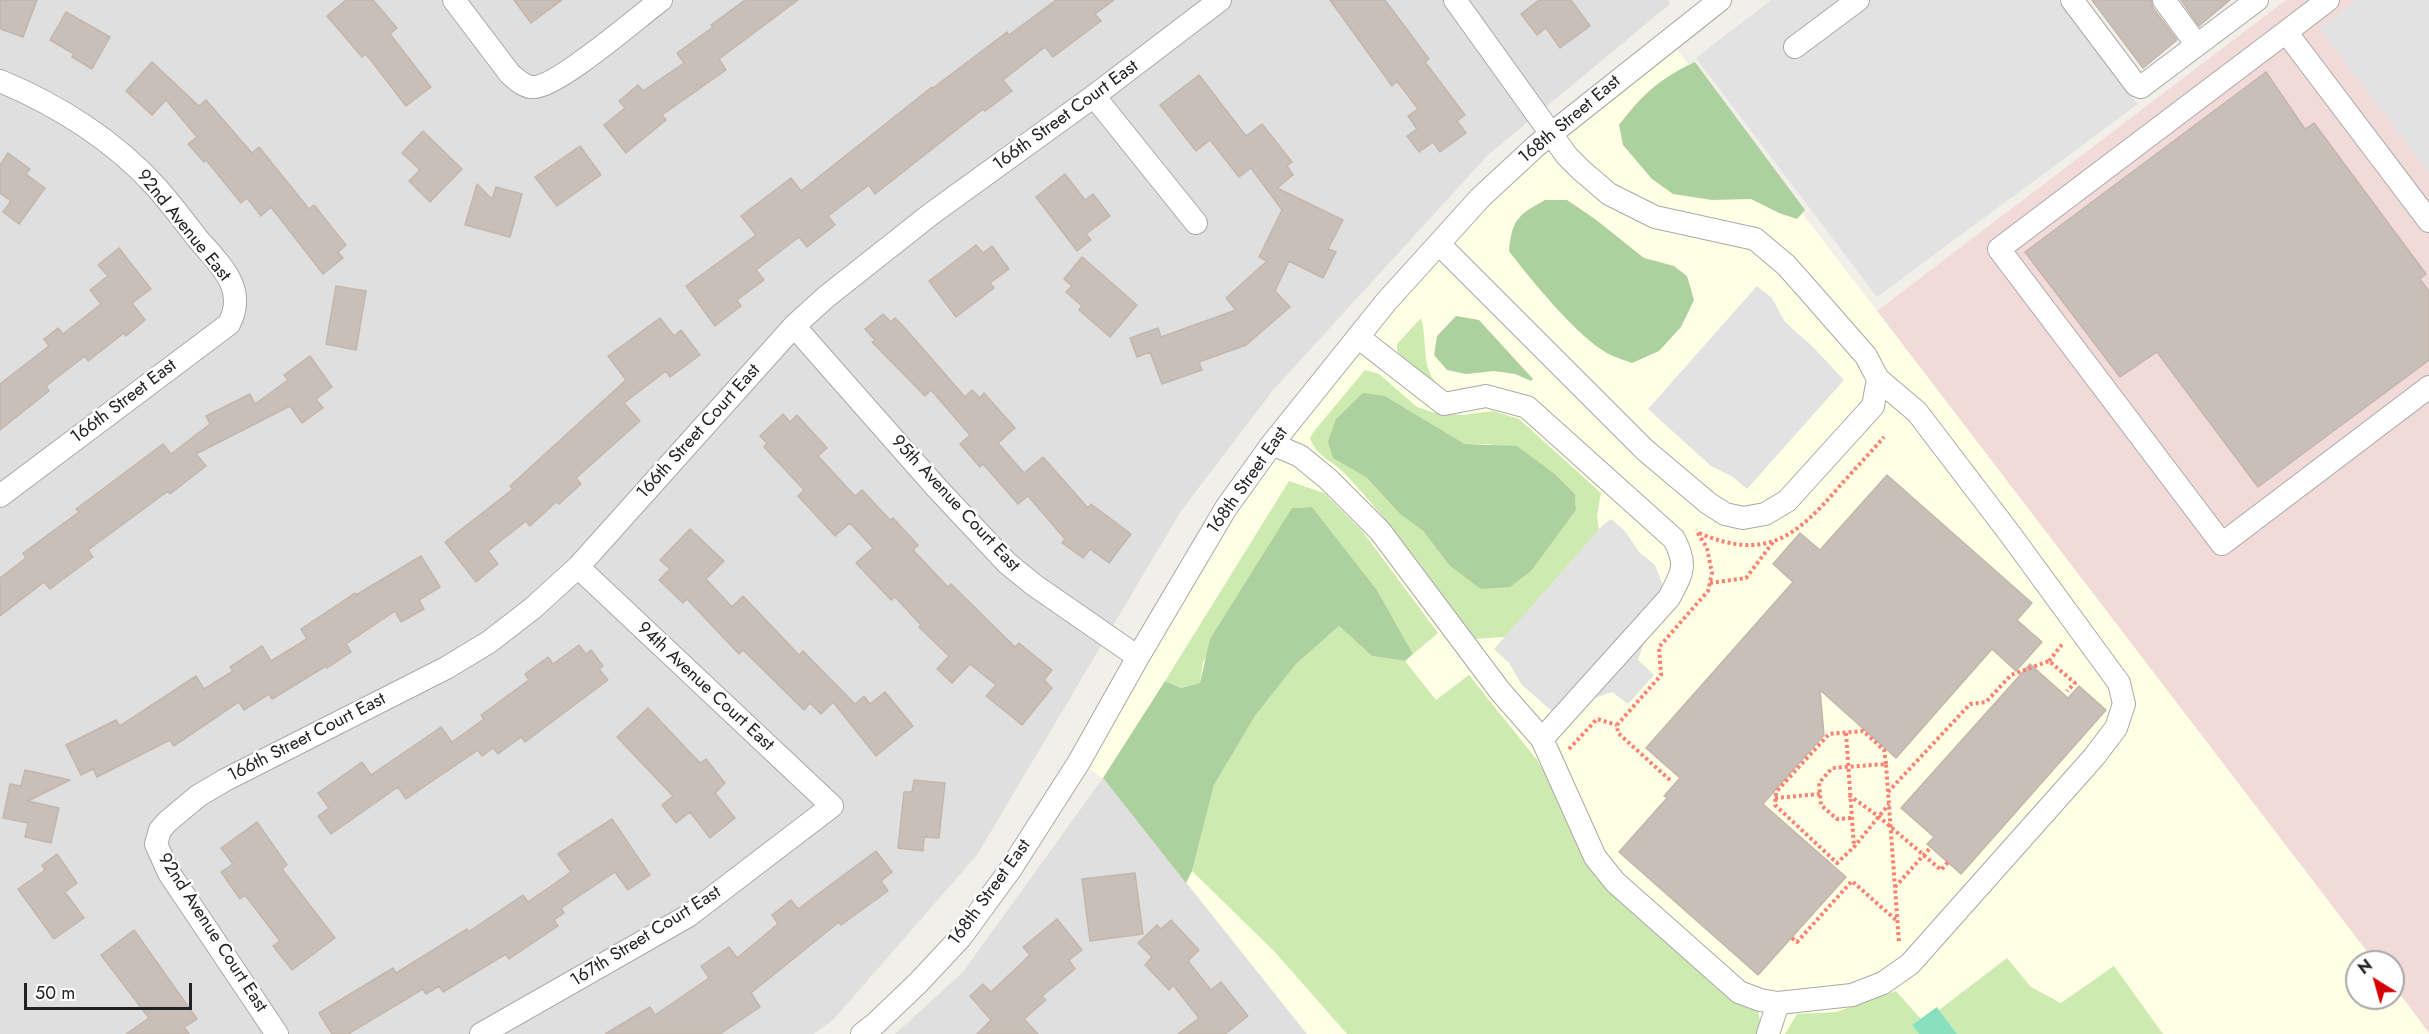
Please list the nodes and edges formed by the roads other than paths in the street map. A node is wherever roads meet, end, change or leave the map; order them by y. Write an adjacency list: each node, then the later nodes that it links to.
1 (454, 0): 2 (street)
2 (661, 0)
3 (1220, 0): 15 (street, 166th Street Court East)
4 (1455, 0): 16 (street)
5 (1720, 0): 16 (street, 168th Street East)
6 (1858, 0): 13 (street)
7 (2072, 0): 12 (street)
8 (2164, 0): 12 (street)
9 (2328, 0): 11 (street)
10 (2255, 1): 12 (street)
11 (2286, 32): 17 (street); 24 (street)
12 (2197, 45)
13 (1795, 47)
14 (0, 81): 20 (street, 92nd Avenue East)
15 (1094, 96): 18 (street); 21 (street, 166th Street Court East)
16 (1552, 134): 19 (street, 168th Street East); 23 (street)
17 (2429, 220)
18 (1196, 223)
19 (1438, 244): 22 (street, 168th Street East); 23 (street)
20 (236, 300): 26 (street, 166th Street East)
21 (794, 326): 27 (street, 166th Street Court East); 28 (street, 95th Avenue Court East)
22 (1358, 337): 25 (street, 168th Street East); 29 (street)
23 (1878, 379): 32 (street)
24 (2429, 387)
25 (1272, 444): 28 (street, 168th Street East); 29 (street)
26 (0, 496)
27 (578, 567): 30 (street, 94th Avenue Court East); 31 (street, 166th Street Court East)
28 (1138, 657): 35 (street, 168th Street East)
29 (1542, 739): 32 (street)
30 (832, 806): 34 (street, 167th Street Court East)
31 (160, 830): 33 (street, 92nd Avenue Court East)
32 (1778, 1003): 36 (street)
33 (277, 1034)
34 (481, 1034)
35 (862, 1034)
36 (1768, 1034)

